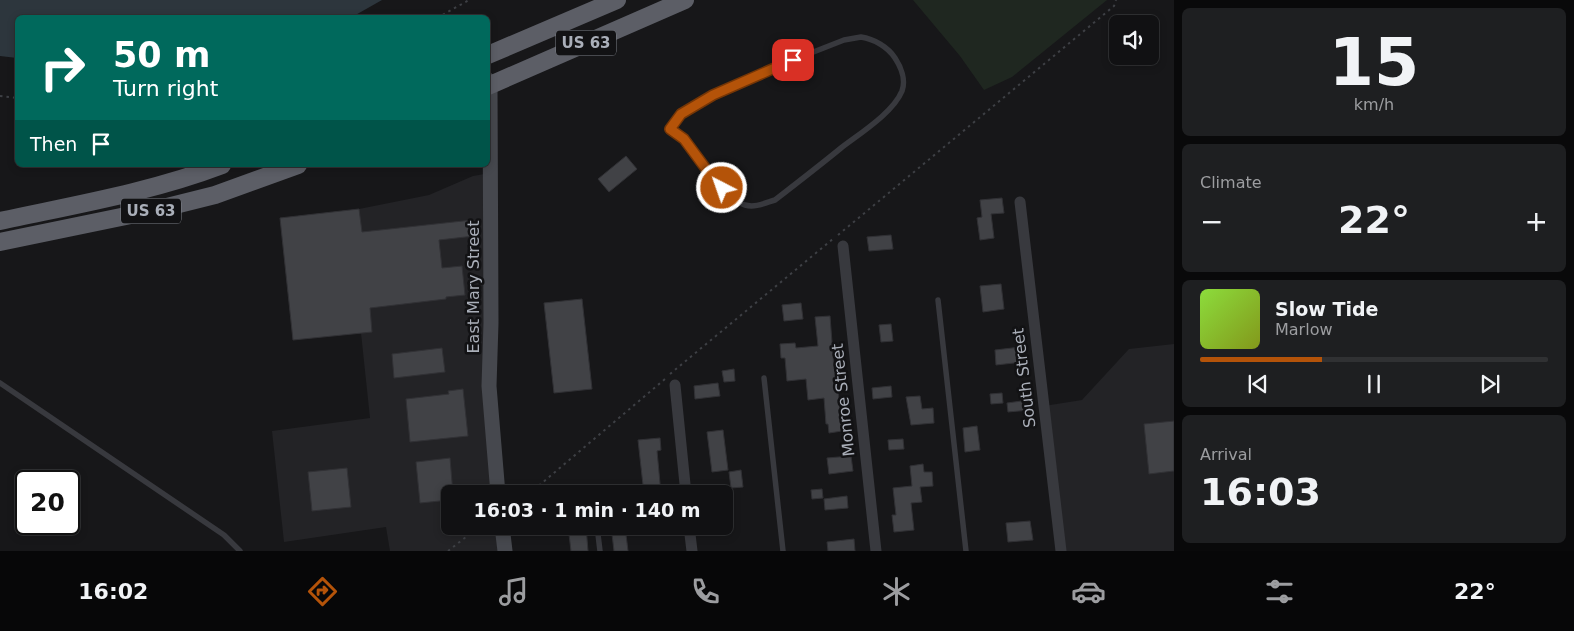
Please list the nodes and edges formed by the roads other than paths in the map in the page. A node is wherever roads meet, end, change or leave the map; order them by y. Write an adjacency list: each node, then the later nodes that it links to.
1 (617, 0): 3 (highway, US 63)
2 (685, 0): 4 (highway, US 63)
3 (490, 54)
4 (490, 82)
5 (681, 114): 5 (lane)
6 (217, 167): 10 (highway, US 63)
7 (292, 167): 11 (highway, US 63)
8 (489, 167): 17 (main road, East Mary Street)
9 (1020, 202): 29 (street, South Street)
10 (0, 221)
11 (0, 242)
12 (843, 246): 27 (street, Monroe Street)
13 (938, 300): 28 (lane)
14 (764, 378): 26 (lane)
15 (0, 383): 22 (lane)
16 (675, 385): 18 (street)
17 (497, 485)
18 (685, 485)
19 (503, 535): 23 (main road)
20 (598, 535): 24 (lane)
21 (691, 535): 25 (street)
22 (240, 551)
23 (505, 551)
24 (600, 551)
25 (692, 551)
26 (783, 551)
27 (876, 551)
28 (966, 551)
29 (1060, 551)

